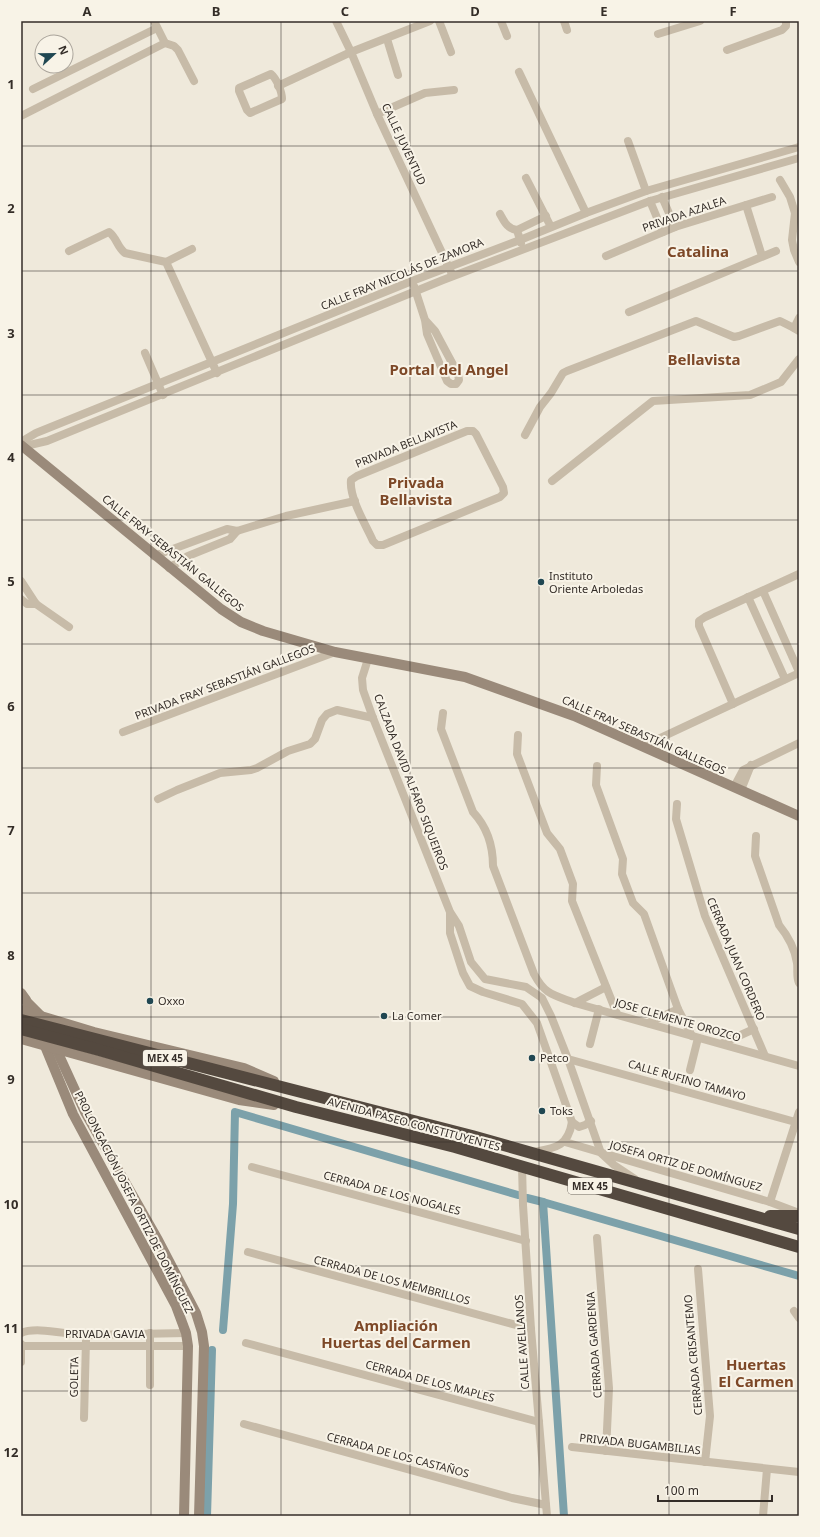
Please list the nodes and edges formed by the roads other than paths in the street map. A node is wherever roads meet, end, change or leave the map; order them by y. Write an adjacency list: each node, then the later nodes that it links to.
1 (336, 21): 15 (street, CALLE JUVENTUD)
2 (430, 21): 12 (street)
3 (439, 21): 16 (street)
4 (501, 21): 11 (street)
5 (564, 21): 9 (street)
6 (700, 21): 10 (street)
7 (786, 21): 14 (street)
8 (156, 25): 13 (street); 21 (street)
9 (567, 30)
10 (658, 34)
11 (507, 36)
12 (387, 39): 15 (street); 18 (street)
13 (165, 42): 19 (street); 24 (street)
14 (727, 50)
15 (351, 52): 20 (street); 23 (street, CALLE JUVENTUD)
16 (451, 52)
17 (518, 72): 37 (street)
18 (398, 75)
19 (194, 81)
20 (278, 86): 20 (street)
21 (33, 89)
22 (454, 90): 23 (street)
23 (377, 114): 53 (street, CALLE JUVENTUD)
24 (21, 116)
25 (628, 141): 30 (street)
26 (799, 148): 30 (street, CALLE FRAY NICOLÁS DE ZAMORA)
27 (799, 158): 32 (street, CALLE FRAY NICOLÁS DE ZAMORA)
28 (526, 178): 39 (street)
29 (780, 180): 52 (street)
30 (646, 190): 31 (street, CALLE FRAY NICOLÁS DE ZAMORA)
31 (631, 196): 36 (street); 37 (street, CALLE FRAY NICOLÁS DE ZAMORA)
32 (662, 197): 34 (street, CALLE FRAY NICOLÁS DE ZAMORA); 41 (street)
33 (772, 197): 35 (street, PRIVADA AZALEA)
34 (650, 201): 36 (street, CALLE FRAY NICOLÁS DE ZAMORA); 43 (street)
35 (746, 205): 41 (street, PRIVADA AZALEA); 50 (street)
36 (636, 207): 46 (street, CALLE FRAY NICOLÁS DE ZAMORA)
37 (586, 213): 40 (street, CALLE FRAY NICOLÁS DE ZAMORA)
38 (500, 214): 42 (street)
39 (546, 216): 40 (street); 42 (street)
40 (551, 227): 44 (street, CALLE FRAY NICOLÁS DE ZAMORA)
41 (674, 227): 43 (street, PRIVADA AZALEA)
42 (516, 230): 44 (street)
43 (663, 232): 49 (street, PRIVADA AZALEA)
44 (520, 240): 46 (street); 53 (street, CALLE FRAY NICOLÁS DE ZAMORA)
45 (192, 248): 51 (street)
46 (524, 250): 54 (street, CALLE FRAY NICOLÁS DE ZAMORA)
47 (69, 251): 51 (street)
48 (776, 251): 50 (street)
49 (606, 256)
50 (762, 256): 57 (street)
51 (166, 262): 63 (street)
52 (799, 262)
53 (449, 267): 54 (street, CALLE JUVENTUD); 55 (street, CALLE FRAY NICOLÁS DE ZAMORA)
54 (453, 276): 56 (street, CALLE FRAY NICOLÁS DE ZAMORA)
55 (412, 281): 56 (street); 63 (street, CALLE FRAY NICOLÁS DE ZAMORA)
56 (416, 291): 59 (street); 64 (street, CALLE FRAY NICOLÁS DE ZAMORA)
57 (629, 312)
58 (799, 318): 60 (street)
59 (426, 320): 59 (street)
60 (796, 329): 67 (street)
61 (145, 353): 65 (street)
62 (799, 359): 69 (street)
63 (212, 362): 64 (street); 65 (street, CALLE FRAY NICOLÁS DE ZAMORA)
64 (217, 373): 66 (street, CALLE FRAY NICOLÁS DE ZAMORA)
65 (158, 384): 66 (street); 68 (street, CALLE FRAY NICOLÁS DE ZAMORA)
66 (163, 395): 68 (street, CALLE FRAY NICOLÁS DE ZAMORA)
67 (525, 435)
68 (22, 445): 72 (street, CALLE FRAY SEBASTIÁN GALLEGOS)
69 (552, 481)
70 (355, 501): 70 (street, PRIVADA BELLAVISTA); 71 (street)
71 (237, 531): 72 (street); 73 (street)
72 (154, 556): 73 (street, CALLE FRAY SEBASTIÁN GALLEGOS)
73 (170, 568): 81 (street, CALLE FRAY SEBASTIÁN GALLEGOS)
74 (799, 574): 76 (street)
75 (21, 581): 79 (street)
76 (763, 591): 77 (street); 83 (street)
77 (748, 597): 84 (street); 85 (street)
78 (21, 599): 79 (street)
79 (36, 604): 80 (street)
80 (69, 627)
81 (335, 652): 82 (street, CALLE FRAY SEBASTIÁN GALLEGOS); 88 (street, PRIVADA FRAY SEBASTIÁN GALLEGOS)
82 (368, 659): 87 (street, CALZADA DAVID ALFARO SIQUEIROS); 91 (street, CALLE FRAY SEBASTIÁN GALLEGOS)
83 (799, 673): 84 (street)
84 (785, 679): 85 (street)
85 (733, 704): 91 (street)
86 (443, 712): 102 (street, JOSE CLEMENTE OROZCO)
87 (373, 718): 94 (street); 98 (street, CALZADA DAVID ALFARO SIQUEIROS)
88 (123, 732)
89 (518, 735): 100 (street)
90 (799, 743): 93 (street)
91 (643, 746): 93 (street, CALLE FRAY SEBASTIÁN GALLEGOS)
92 (597, 766): 104 (street)
93 (737, 789): 96 (street, CALLE FRAY SEBASTIÁN GALLEGOS)
94 (158, 799)
95 (677, 804): 111 (street, CERRADA JUAN CORDERO)
96 (799, 816)
97 (756, 836): 99 (street)
98 (450, 912): 122 (street, CALZADA DAVID ALFARO SIQUEIROS); 131 (street, CALZADA DAVID ALFARO SIQUEIROS)
99 (799, 983)
100 (606, 987): 102 (street); 106 (street)
101 (23, 997): 105 (street, PROLONGACIÓN JOSEFA ORTIZ DE DOMÍNGUEZ); 107 (street)
102 (575, 1003): 103 (street, JOSE CLEMENTE OROZCO)
103 (599, 1009): 106 (street, JOSE CLEMENTE OROZCO); 115 (street)
104 (678, 1009): 108 (street); 113 (street)
105 (24, 1014): 107 (street); 117 (street, PROLONGACIÓN JOSEFA ORTIZ DE DOMÍNGUEZ); 125 (highway, AVENIDA PASEO CONSTITUYENTES / MEX 45)
106 (617, 1014): 108 (street, JOSE CLEMENTE OROZCO)
107 (41, 1016): 109 (street); 118 (street, PROLONGACIÓN JOSEFA ORTIZ DE DOMÍNGUEZ)
108 (648, 1023): 113 (street, JOSE CLEMENTE OROZCO)
109 (67, 1025): 112 (street); 119 (street)
110 (21, 1029): 126 (highway, AVENIDA PASEO CONSTITUYENTES / MEX 45)
111 (754, 1029): 116 (street, CERRADA JUAN CORDERO); 120 (street, CERRADA JUAN CORDERO)
112 (94, 1032): 121 (street); 125 (street)
113 (695, 1037): 116 (street, JOSE CLEMENTE OROZCO); 124 (street)
114 (21, 1040): 117 (street)
115 (590, 1044)
116 (722, 1044): 120 (street, JOSE CLEMENTE OROZCO)
117 (44, 1046): 118 (street); 129 (street, PROLONGACIÓN JOSEFA ORTIZ DE DOMÍNGUEZ)
118 (56, 1049): 119 (street); 127 (street, PROLONGACIÓN JOSEFA ORTIZ DE DOMÍNGUEZ)
119 (73, 1054): 121 (street)
120 (765, 1056): 123 (street, JOSE CLEMENTE OROZCO)
121 (92, 1059): 126 (street)
122 (568, 1059): 130 (street, CALZADA DAVID ALFARO SIQUEIROS); 132 (street, CALLE RUFINO TAMAYO)
123 (798, 1065)
124 (690, 1070)
125 (300, 1092): 134 (highway, AVENIDA PASEO CONSTITUYENTES / MEX 45)
126 (296, 1107): 137 (highway, AVENIDA PASEO CONSTITUYENTES / MEX 45)
127 (85, 1112): 129 (street); 172 (street, PROLONGACIÓN JOSEFA ORTIZ DE DOMÍNGUEZ)
128 (799, 1112): 132 (street)
129 (73, 1114): 153 (street, PROLONGACIÓN JOSEFA ORTIZ DE DOMÍNGUEZ)
130 (591, 1121): 131 (street); 135 (street, CALZADA DAVID ALFARO SIQUEIROS)
131 (572, 1122): 133 (street)
132 (798, 1123): 139 (street)
133 (565, 1142): 134 (street); 135 (street, JOSEFA ORTIZ DE DOMÍNGUEZ)
134 (530, 1152): 138 (highway, AVENIDA PASEO CONSTITUYENTES / MEX 45)
135 (601, 1153): 138 (street); 139 (street, JOSEFA ORTIZ DE DOMÍNGUEZ)
136 (252, 1166): 144 (street, CERRADA DE LOS NOGALES)
137 (522, 1166): 144 (street, CALLE AVELLANOS); 145 (highway, AVENIDA PASEO CONSTITUYENTES / MEX 45)
138 (642, 1184): 141 (highway, AVENIDA PASEO CONSTITUYENTES / MEX 45)
139 (770, 1202): 140 (street, JOSEFA ORTIZ DE DOMÍNGUEZ)
140 (799, 1214): 141 (highway)
141 (755, 1216): 142 (highway, AVENIDA PASEO CONSTITUYENTES / MEX 45)
142 (799, 1228)
143 (597, 1238): 166 (street, CERRADA GARDENIA)
144 (526, 1241): 150 (street, CALLE AVELLANOS)
145 (799, 1247)
146 (248, 1252): 150 (street, CERRADA DE LOS MEMBRILLOS)
147 (698, 1269): 167 (street, CERRADA CRISANTEMO)
148 (794, 1310): 149 (street)
149 (799, 1318)
150 (531, 1329): 163 (street, CALLE AVELLANOS)
151 (21, 1333): 154 (street, PRIVADA GAVIA)
152 (150, 1333): 153 (street, PRIVADA GAVIA); 154 (street, PRIVADA GAVIA); 158 (street)
153 (186, 1333): 159 (street, PROLONGACIÓN JOSEFA ORTIZ DE DOMÍNGUEZ)
154 (86, 1335): 157 (street, GOLETA)
155 (246, 1343): 163 (street, CERRADA DE LOS MAPLES)
156 (21, 1345): 157 (street, PRIVADA GAVIA); 160 (street)
157 (86, 1345): 158 (street, PRIVADA GAVIA); 162 (street, GOLETA)
158 (150, 1345): 159 (street, PRIVADA GAVIA); 161 (street)
159 (188, 1346): 171 (street, PROLONGACIÓN JOSEFA ORTIZ DE DOMÍNGUEZ)
160 (21, 1362)
161 (150, 1385)
162 (84, 1418)
163 (539, 1422): 170 (street, CALLE AVELLANOS)
164 (244, 1424): 170 (street, CERRADA DE LOS CASTAÑOS)
165 (572, 1447): 166 (street, PRIVADA BUGAMBILIAS)
166 (606, 1451): 167 (street, PRIVADA BUGAMBILIAS)
167 (706, 1462): 168 (street, PRIVADA BUGAMBILIAS)
168 (767, 1469): 169 (street, PRIVADA BUGAMBILIAS); 174 (street)
169 (799, 1472)
170 (546, 1505): 173 (street, CALLE AVELLANOS)
171 (184, 1516)
172 (199, 1516)
173 (547, 1516)
174 (763, 1516)

